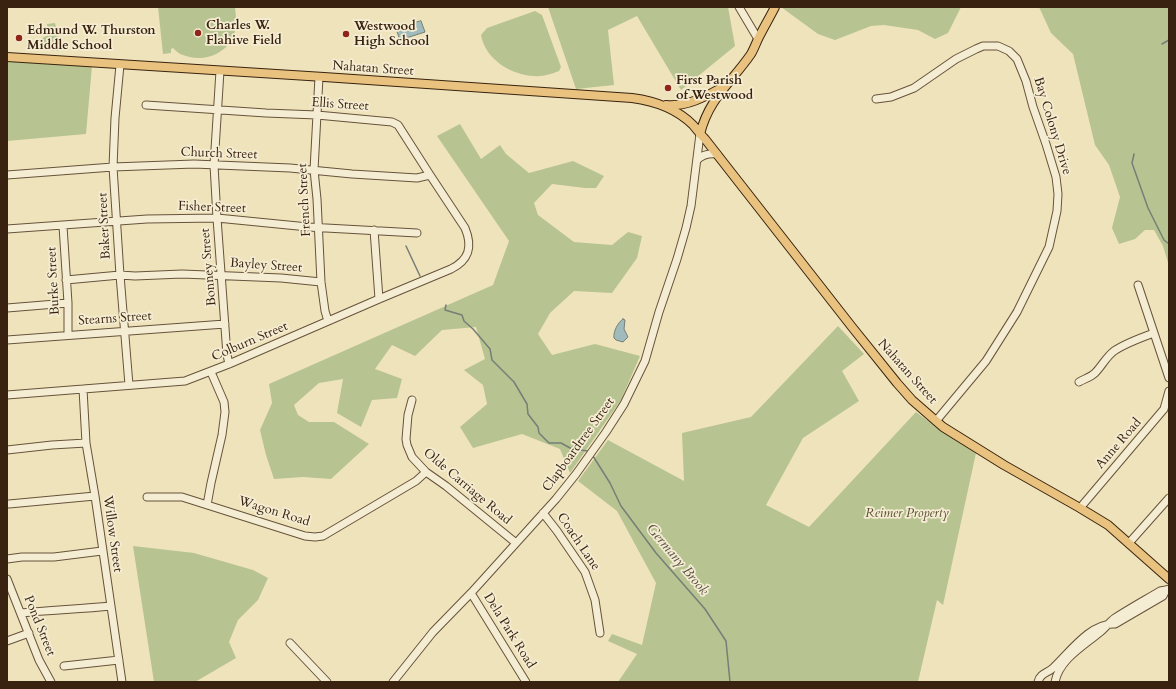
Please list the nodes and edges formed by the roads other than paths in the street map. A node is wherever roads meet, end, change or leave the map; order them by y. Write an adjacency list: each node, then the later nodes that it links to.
1 (738, 7): 3 (street)
2 (775, 7): 3 (main road, Clapboardtree Street)
3 (758, 39): 8 (main road, Clapboardtree Street)
4 (7, 57): 5 (main road, Nahatan Street)
5 (120, 65): 6 (main road, Nahatan Street); 18 (street, Baker Street)
6 (220, 72): 7 (main road, Nahatan Street); 12 (street, Bonney Street)
7 (319, 77): 10 (main road, Nahatan Street); 13 (street, French Street)
8 (726, 85): 10 (main road, Clapboardtree Street); 14 (main road, Clapboardtree Street)
9 (876, 99): 53 (street, Bay Colony Drive)
10 (662, 104): 14 (main road, Nahatan Street)
11 (146, 105): 12 (street, Ellis Street)
12 (217, 110): 13 (street, Ellis Street); 17 (street, Bonney Street)
13 (317, 115): 19 (street, French Street); 21 (street, Ellis Street)
14 (700, 134): 15 (main road, Nahatan Street); 16 (street, Clapboardtree Street)
15 (717, 154): 16 (street); 53 (main road, Nahatan Street)
16 (696, 160): 63 (street, Clapboardtree Street)
17 (214, 165): 18 (street, Church Street); 19 (street, Church Street); 22 (street, Bonney Street)
18 (113, 168): 20 (street, Church Street); 23 (street, Baker Street)
19 (314, 170): 21 (street, Church Street); 25 (street, French Street)
20 (7, 175)
21 (430, 175): 29 (street, Ellis Street)
22 (217, 218): 23 (street, Fisher Street); 25 (street, Fisher Street); 31 (street, Bonney Street)
23 (117, 222): 24 (street, Fisher Street); 30 (street, Baker Street)
24 (63, 226): 26 (street, Fisher Street); 32 (street, Burke Street)
25 (318, 227): 27 (street, Fisher Street); 33 (street, French Street)
26 (7, 229)
27 (374, 230): 28 (street, Fisher Street); 35 (street)
28 (417, 233)
29 (469, 237): 35 (street, Colburn Street)
30 (120, 275): 31 (street, Bayley Street); 32 (street, Bayley Street); 40 (street, Baker Street)
31 (221, 275): 33 (street, Bayley Street); 39 (street, Bonney Street)
32 (66, 280): 36 (street, Burke Street)
33 (321, 282): 38 (street, French Street)
34 (1138, 285): 41 (street)
35 (379, 299): 38 (street, Colburn Street)
36 (68, 303): 37 (street); 42 (street, Burke Street)
37 (7, 308)
38 (328, 321): 44 (street, Colburn Street)
39 (225, 324): 40 (street, Stearns Street); 44 (street, Bonney Street)
40 (124, 331): 42 (street, Stearns Street); 48 (street, Baker Street)
41 (1154, 333): 46 (street); 47 (street)
42 (68, 334): 43 (street, Stearns Street)
43 (7, 340)
44 (229, 364): 45 (street, Colburn Street)
45 (211, 372): 48 (street, Colburn Street); 61 (street)
46 (1169, 378)
47 (1079, 382)
48 (129, 385): 49 (street, Colburn Street)
49 (83, 389): 51 (street, Colburn Street); 54 (street, Willow Street)
50 (1169, 391): 62 (street, Anne Road)
51 (7, 395)
52 (412, 400): 56 (street, Olde Carriage Road)
53 (936, 421): 62 (main road, Nahatan Street)
54 (86, 443): 55 (street); 57 (street, Willow Street)
55 (7, 450)
56 (426, 472): 61 (street, Wagon Road); 64 (street, Olde Carriage Road)
57 (95, 496): 60 (street); 66 (street, Willow Street)
58 (147, 497): 61 (street, Wagon Road)
59 (1169, 498): 65 (street)
60 (9, 504)
61 (207, 505)
62 (1080, 508): 65 (main road, Nahatan Street)
63 (543, 513): 64 (street, Clapboardtree Street); 76 (street, Coach Lane)
64 (516, 543): 71 (street, Clapboardtree Street)
65 (1128, 543): 69 (main road, Nahatan Street)
66 (102, 551): 67 (street); 72 (street, Willow Street)
67 (7, 559)
68 (7, 578): 73 (street, Pond Street)
69 (1169, 579)
70 (1168, 590): 74 (street)
71 (471, 593): 85 (street, Clapboardtree Street); 86 (street, Dela Park Road)
72 (111, 606): 73 (street); 79 (street, Willow Street)
73 (21, 613): 75 (street, Pond Street)
74 (1110, 623): 81 (street); 87 (street)
75 (29, 633): 77 (street); 82 (street, Pond Street)
76 (600, 633)
77 (7, 641)
78 (290, 643): 84 (street)
79 (119, 660): 80 (street); 83 (street, Willow Street)
80 (64, 666)
81 (1055, 680)
82 (51, 682)
83 (122, 682)
84 (327, 682)
85 (394, 682)
86 (526, 682)
87 (1038, 682)

